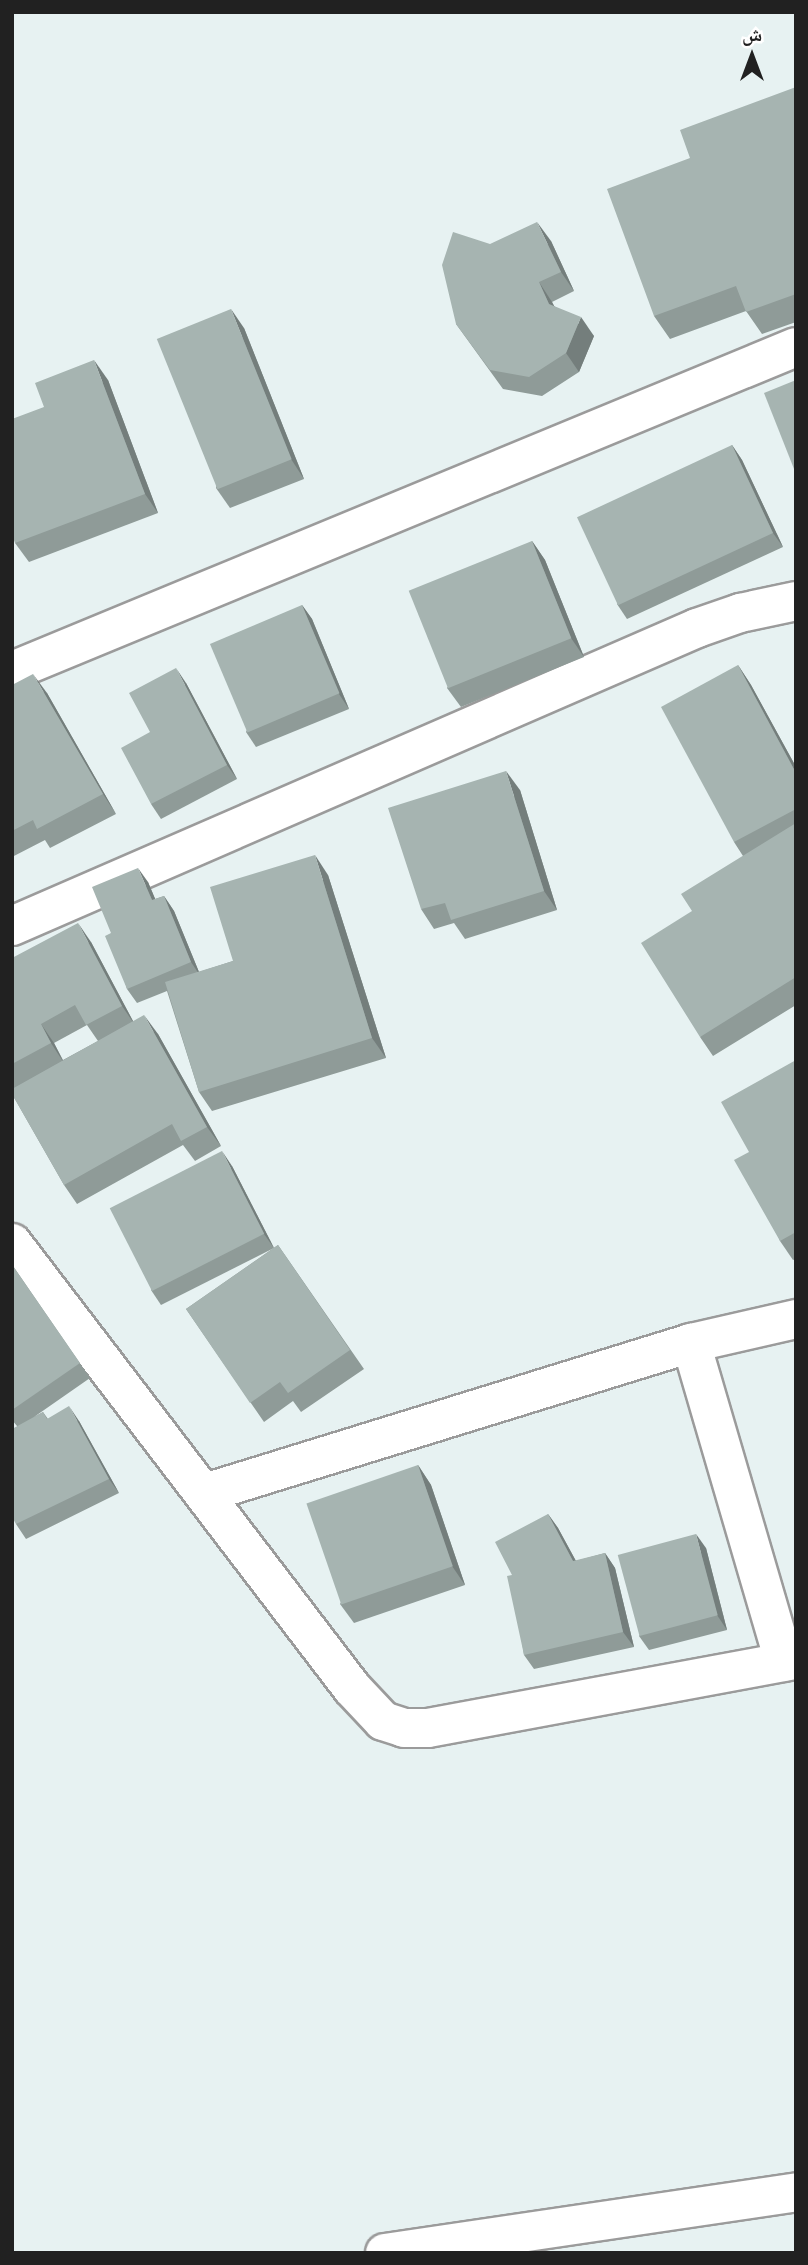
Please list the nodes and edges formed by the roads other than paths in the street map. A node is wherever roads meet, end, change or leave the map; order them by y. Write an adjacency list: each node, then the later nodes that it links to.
1 (796, 346): 3 (street)
2 (796, 601): 4 (street)
3 (12, 671)
4 (12, 926)
5 (13, 1246): 8 (street)
6 (796, 1319): 7 (street)
7 (691, 1343): 8 (street); 9 (street)
8 (205, 1493): 9 (street)
9 (790, 1661)
10 (796, 2192): 11 (street)
11 (385, 2253)

